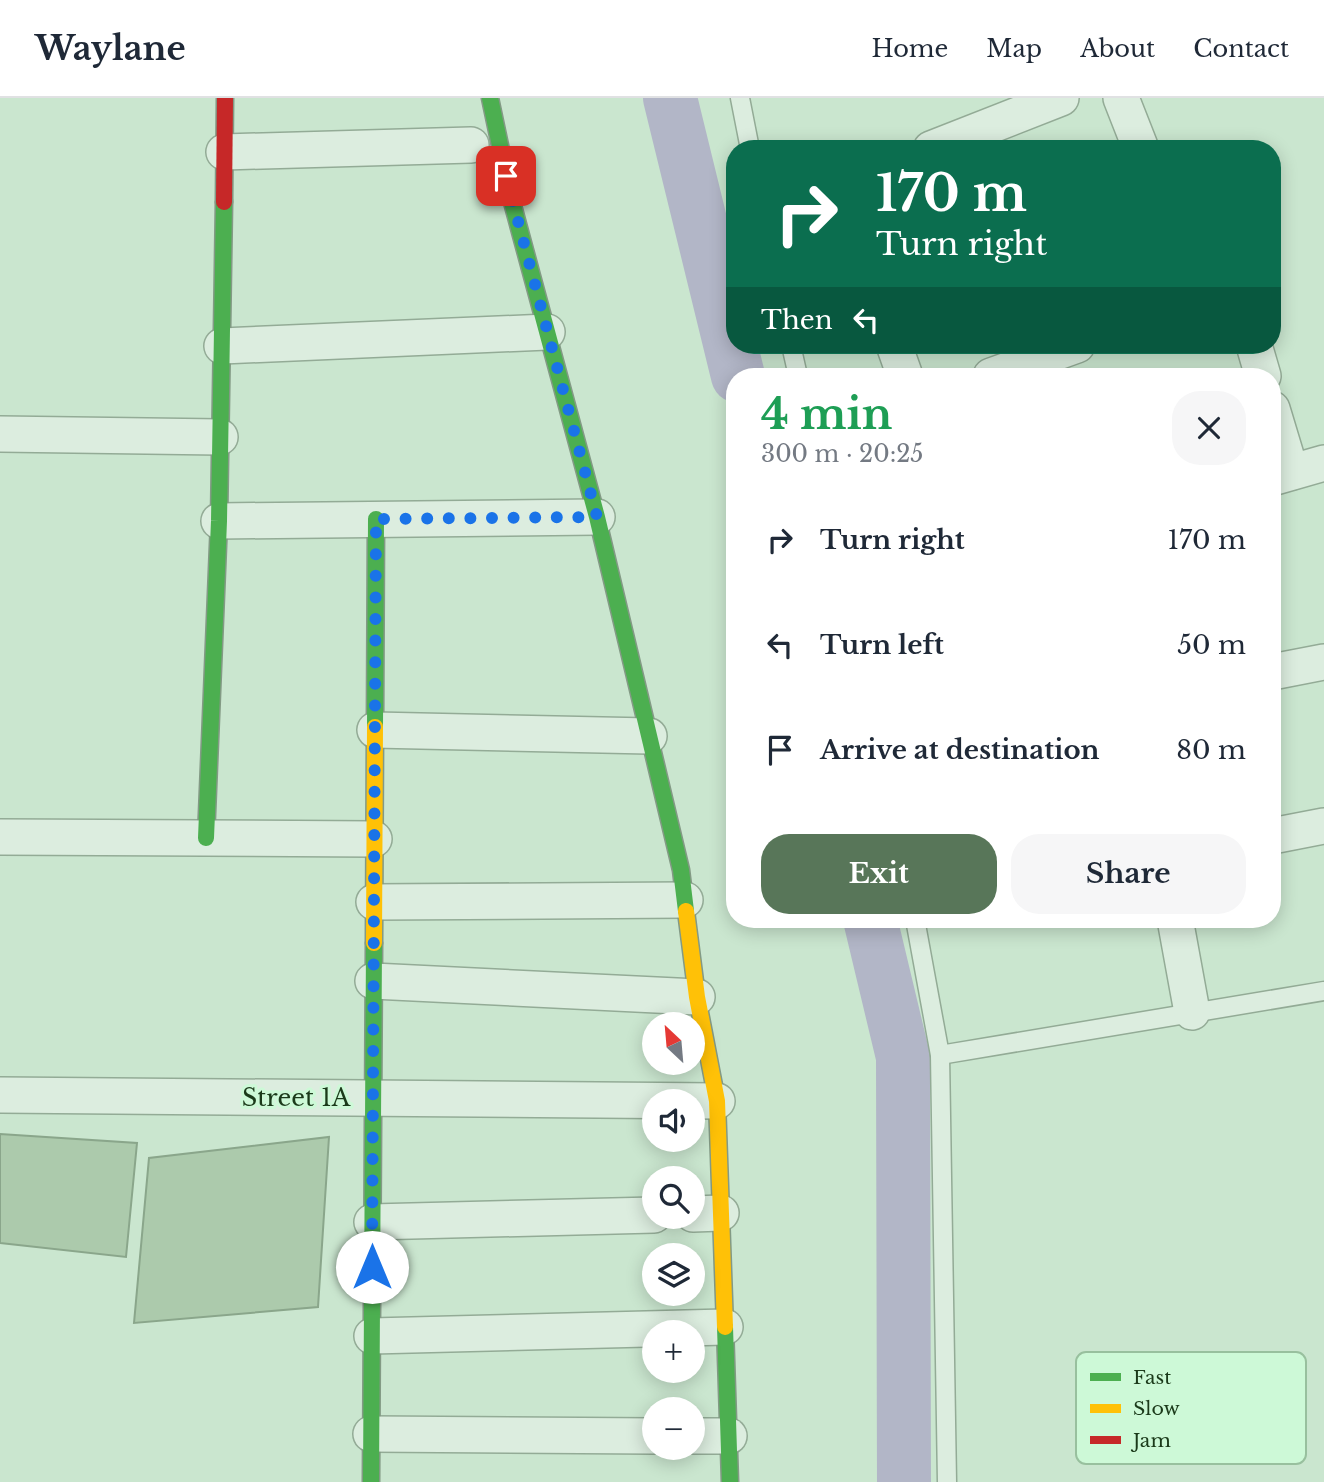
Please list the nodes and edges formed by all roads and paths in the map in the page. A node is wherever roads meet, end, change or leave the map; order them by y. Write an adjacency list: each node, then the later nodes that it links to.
1 (225, 98): 10 (street)
2 (490, 98): 11 (street)
3 (740, 98): 6 (lane)
4 (1061, 98): 7 (street)
5 (1121, 98): 8 (street)
6 (748, 140)
7 (954, 140)
8 (1137, 140)
9 (471, 145): 10 (street)
10 (224, 152): 12 (street)
11 (547, 332): 12 (street); 19 (street)
12 (222, 346): 16 (street)
13 (1052, 354): 14 (street)
14 (1013, 368)
15 (0, 434): 16 (street)
16 (220, 437): 21 (street)
17 (1324, 463): 18 (street)
18 (1281, 475)
19 (597, 517): 20 (street); 25 (street)
20 (376, 519): 21 (street); 24 (street)
21 (219, 521): 29 (street)
22 (1324, 662): 23 (street)
23 (1281, 670)
24 (374, 730): 25 (street); 30 (street)
25 (649, 736): 31 (street)
26 (1324, 826): 27 (street)
27 (1281, 834)
28 (0, 837): 29 (street)
29 (206, 838): 30 (street)
30 (374, 839): 32 (street)
31 (685, 900): 32 (street); 37 (street)
32 (374, 902): 35 (street)
33 (917, 928): 39 (lane)
34 (1177, 928): 38 (street)
35 (373, 981): 37 (street); 41 (street)
36 (1324, 991): 38 (lane)
37 (697, 997): 42 (street)
38 (1192, 1012): 39 (lane)
39 (940, 1055): 54 (lane)
40 (0, 1095): 41 (street, Street 1A)
41 (373, 1098): 42 (street, Street 1A); 45 (street)
42 (717, 1101): 43 (street)
43 (707, 1213): 46 (street)
44 (642, 1215): 45 (street)
45 (372, 1222): 47 (street)
46 (725, 1327): 47 (street); 51 (street)
47 (372, 1336): 48 (street)
48 (371, 1434): 49 (street); 52 (street)
49 (642, 1436)
50 (705, 1436): 51 (street)
51 (729, 1436): 53 (street)
52 (371, 1482)
53 (730, 1482)
54 (947, 1482)

